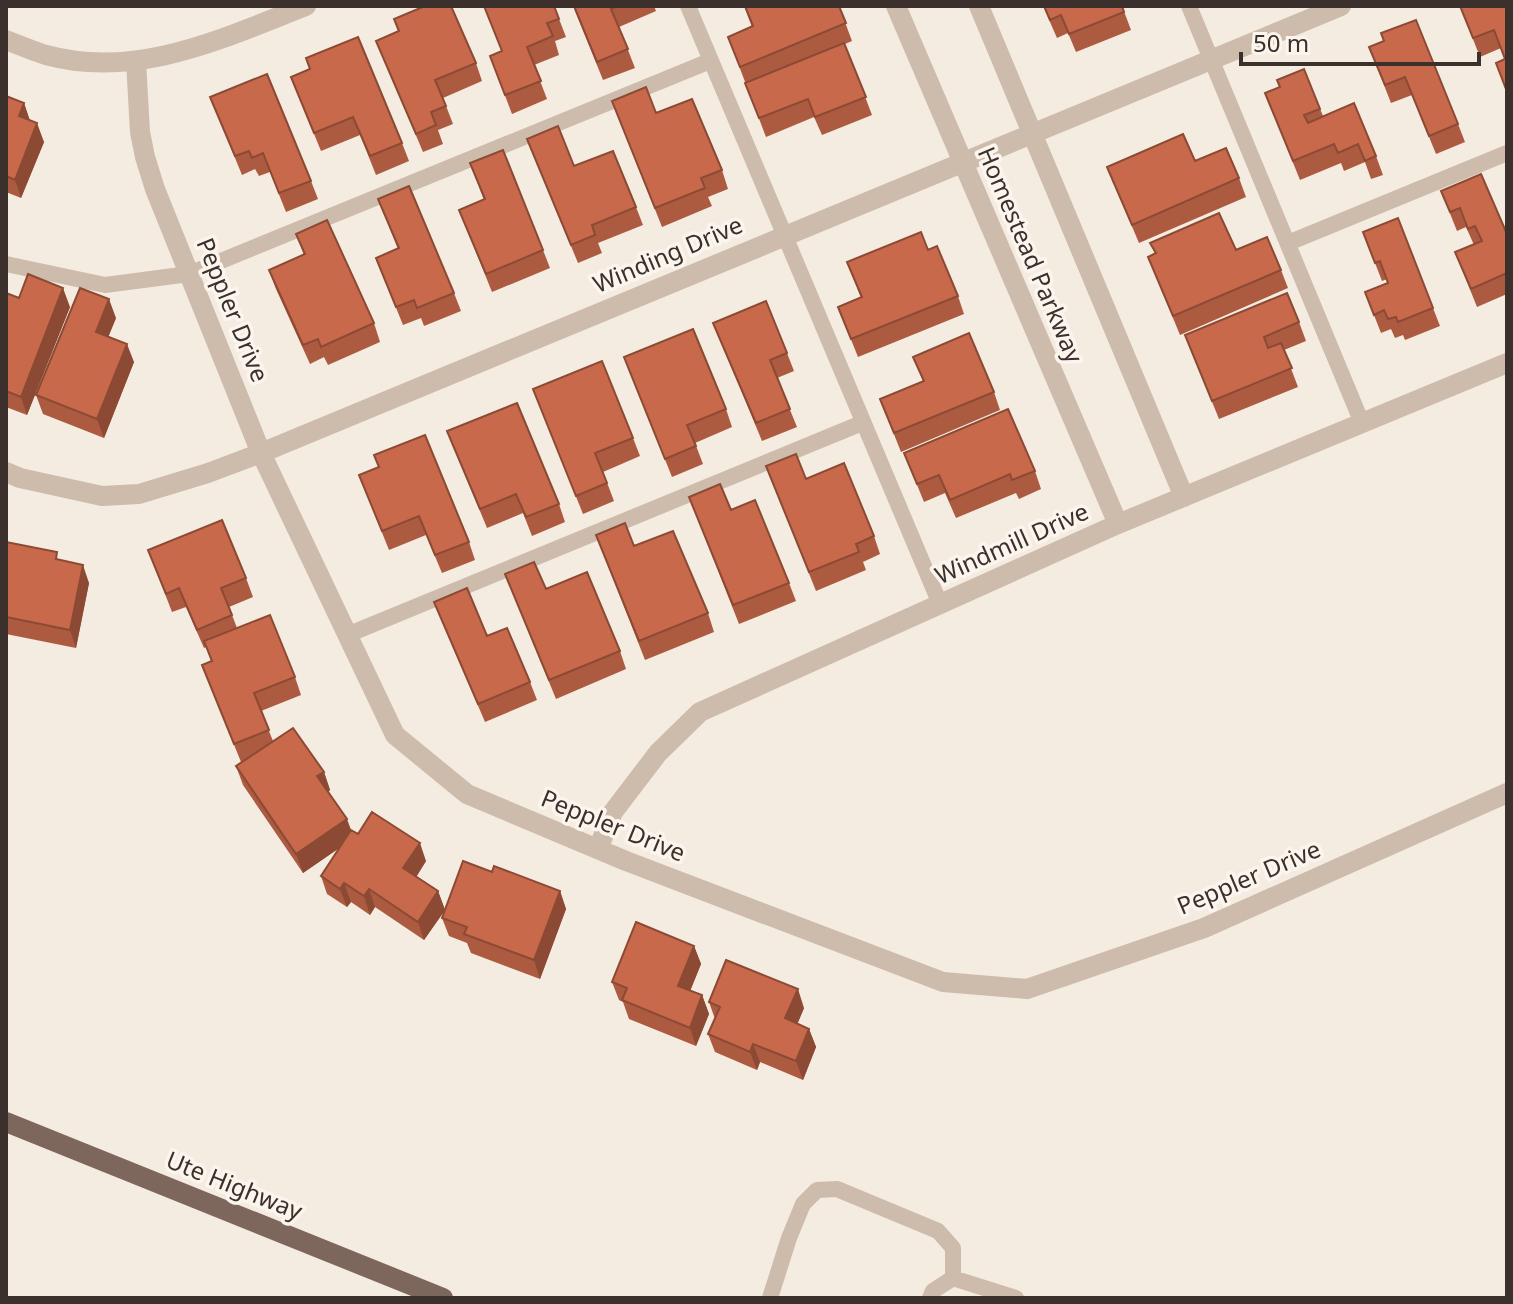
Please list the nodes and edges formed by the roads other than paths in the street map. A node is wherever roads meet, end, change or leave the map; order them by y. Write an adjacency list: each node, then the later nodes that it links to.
1 (306, 6): 9 (street)
2 (688, 6): 10 (lane)
3 (896, 6): 13 (street, Homestead Parkway)
4 (979, 6): 11 (street, Homestead Parkway)
5 (1189, 6): 8 (lane)
6 (1341, 6): 8 (street, Winding Drive)
7 (6, 40): 9 (street)
8 (1211, 59): 11 (street, Winding Drive); 15 (lane)
9 (136, 61): 17 (street, Peppler Drive)
10 (710, 61): 14 (lane); 17 (lane)
11 (1032, 133): 13 (street, Winding Drive); 23 (street, Homestead Parkway)
12 (1507, 153): 15 (lane)
13 (962, 162): 14 (street, Winding Drive); 24 (street, Homestead Parkway)
14 (785, 235): 19 (lane); 21 (street, Winding Drive)
15 (1288, 243): 20 (lane)
16 (6, 264): 17 (lane)
17 (189, 274): 21 (street, Peppler Drive)
18 (1507, 363): 20 (street, Windmill Drive)
19 (862, 423): 25 (lane); 26 (lane)
20 (1362, 423): 23 (street, Windmill Drive)
21 (261, 453): 22 (street, Winding Drive); 26 (street, Peppler Drive)
22 (6, 472)
23 (1184, 497): 24 (street, Windmill Drive)
24 (1118, 524): 25 (street, Windmill Drive)
25 (940, 604): 28 (street, Windmill Drive)
26 (347, 635): 28 (street, Peppler Drive)
27 (1507, 793): 28 (street, Peppler Drive)
28 (598, 849)
29 (6, 1122): 31 (main road, Ute Highway)
30 (953, 1278): 32 (lane); 33 (lane); 34 (lane)
31 (443, 1298)
32 (770, 1298)
33 (930, 1298)
34 (1016, 1298)

